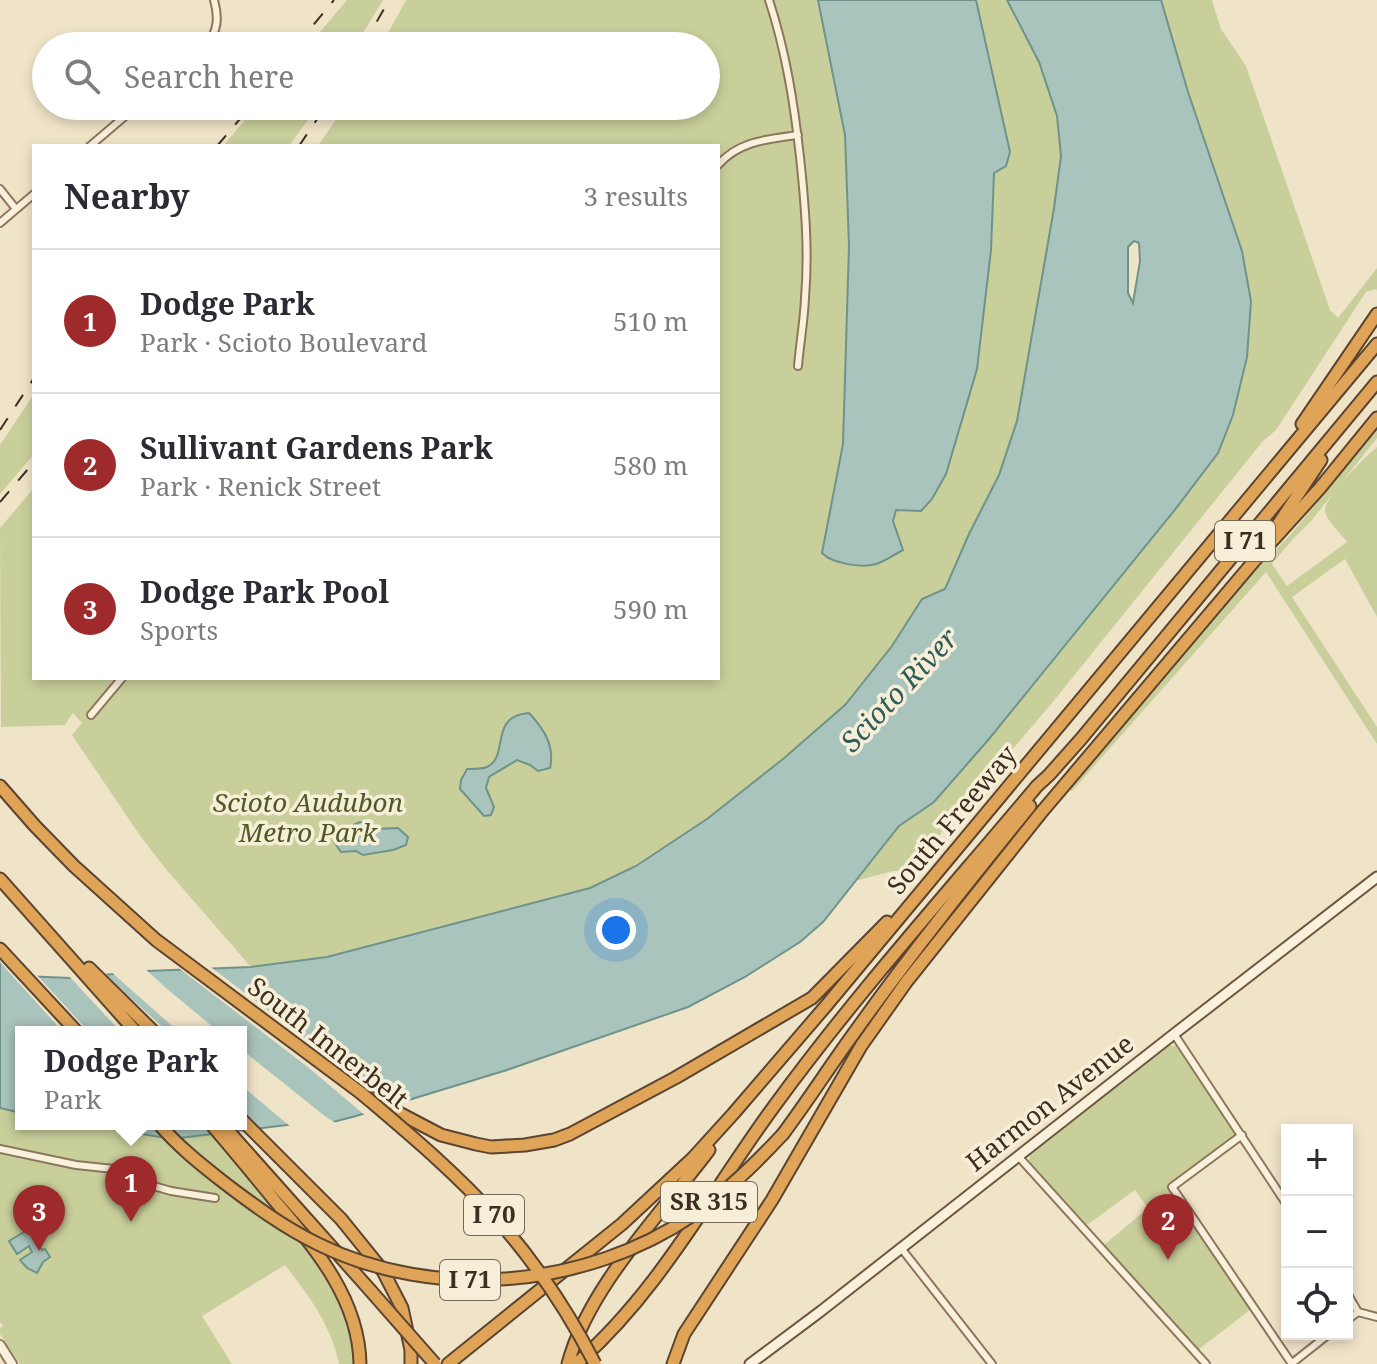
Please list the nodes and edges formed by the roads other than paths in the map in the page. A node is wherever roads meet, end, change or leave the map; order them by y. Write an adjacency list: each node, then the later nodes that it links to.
1 (214, 0): 3 (street)
2 (769, 0): 5 (street)
3 (215, 32)
4 (121, 120): 6 (street)
5 (798, 135): 7 (street); 14 (street)
6 (92, 144)
7 (720, 163)
8 (0, 189): 10 (street)
9 (32, 196): 10 (street)
10 (16, 209): 11 (street)
11 (0, 223)
12 (1377, 314): 18 (highway)
13 (1377, 344): 18 (highway, South Freeway / I 71)
14 (798, 366)
15 (1377, 382): 16 (highway, South Freeway / I 71)
16 (1351, 413): 19 (highway); 22 (highway, South Freeway / I 71)
17 (1377, 418): 19 (highway)
18 (1250, 495): 24 (highway, South Freeway / I 71)
19 (1255, 560): 59 (highway)
20 (120, 680): 21 (street)
21 (91, 715)
22 (1049, 775): 36 (highway, I 71, bridge); 57 (highway, South Freeway / SR 315)
23 (0, 786): 34 (highway, South Innerbelt / I 70)
24 (956, 849): 33 (highway, South Freeway / SR 315); 34 (highway, I 71, bridge)
25 (1377, 877): 32 (main road, Harmon Avenue)
26 (0, 879): 27 (highway)
27 (43, 927): 30 (highway); 31 (highway)
28 (0, 949): 29 (highway)
29 (71, 1026)
30 (131, 1026)
31 (148, 1026)
32 (1174, 1034): 39 (street); 41 (main road, Harmon Avenue)
33 (755, 1089): 55 (highway, South Freeway / SR 315); 56 (highway)
34 (361, 1093): 58 (highway, South Innerbelt / I 70, bridge)
35 (247, 1125): 53 (highway)
36 (164, 1130)
37 (216, 1130): 52 (highway)
38 (227, 1130): 54 (highway, bridge)
39 (1242, 1135): 42 (street); 63 (street)
40 (0, 1149): 43 (street)
41 (1018, 1156): 44 (main road, Harmon Avenue); 62 (street)
42 (1281, 1196)
43 (215, 1198)
44 (901, 1248): 60 (main road, Harmon Avenue); 61 (street)
45 (1353, 1303): 46 (street)
46 (1358, 1312): 47 (street); 48 (street)
47 (1353, 1316)
48 (1377, 1317)
49 (1322, 1340): 63 (street)
50 (0, 1345): 51 (street)
51 (12, 1364)
52 (360, 1364)
53 (411, 1364)
54 (435, 1364)
55 (448, 1364)
56 (568, 1364)
57 (576, 1364)
58 (595, 1364)
59 (673, 1364)
60 (750, 1364)
61 (992, 1364)
62 (1206, 1364)
63 (1292, 1364)

